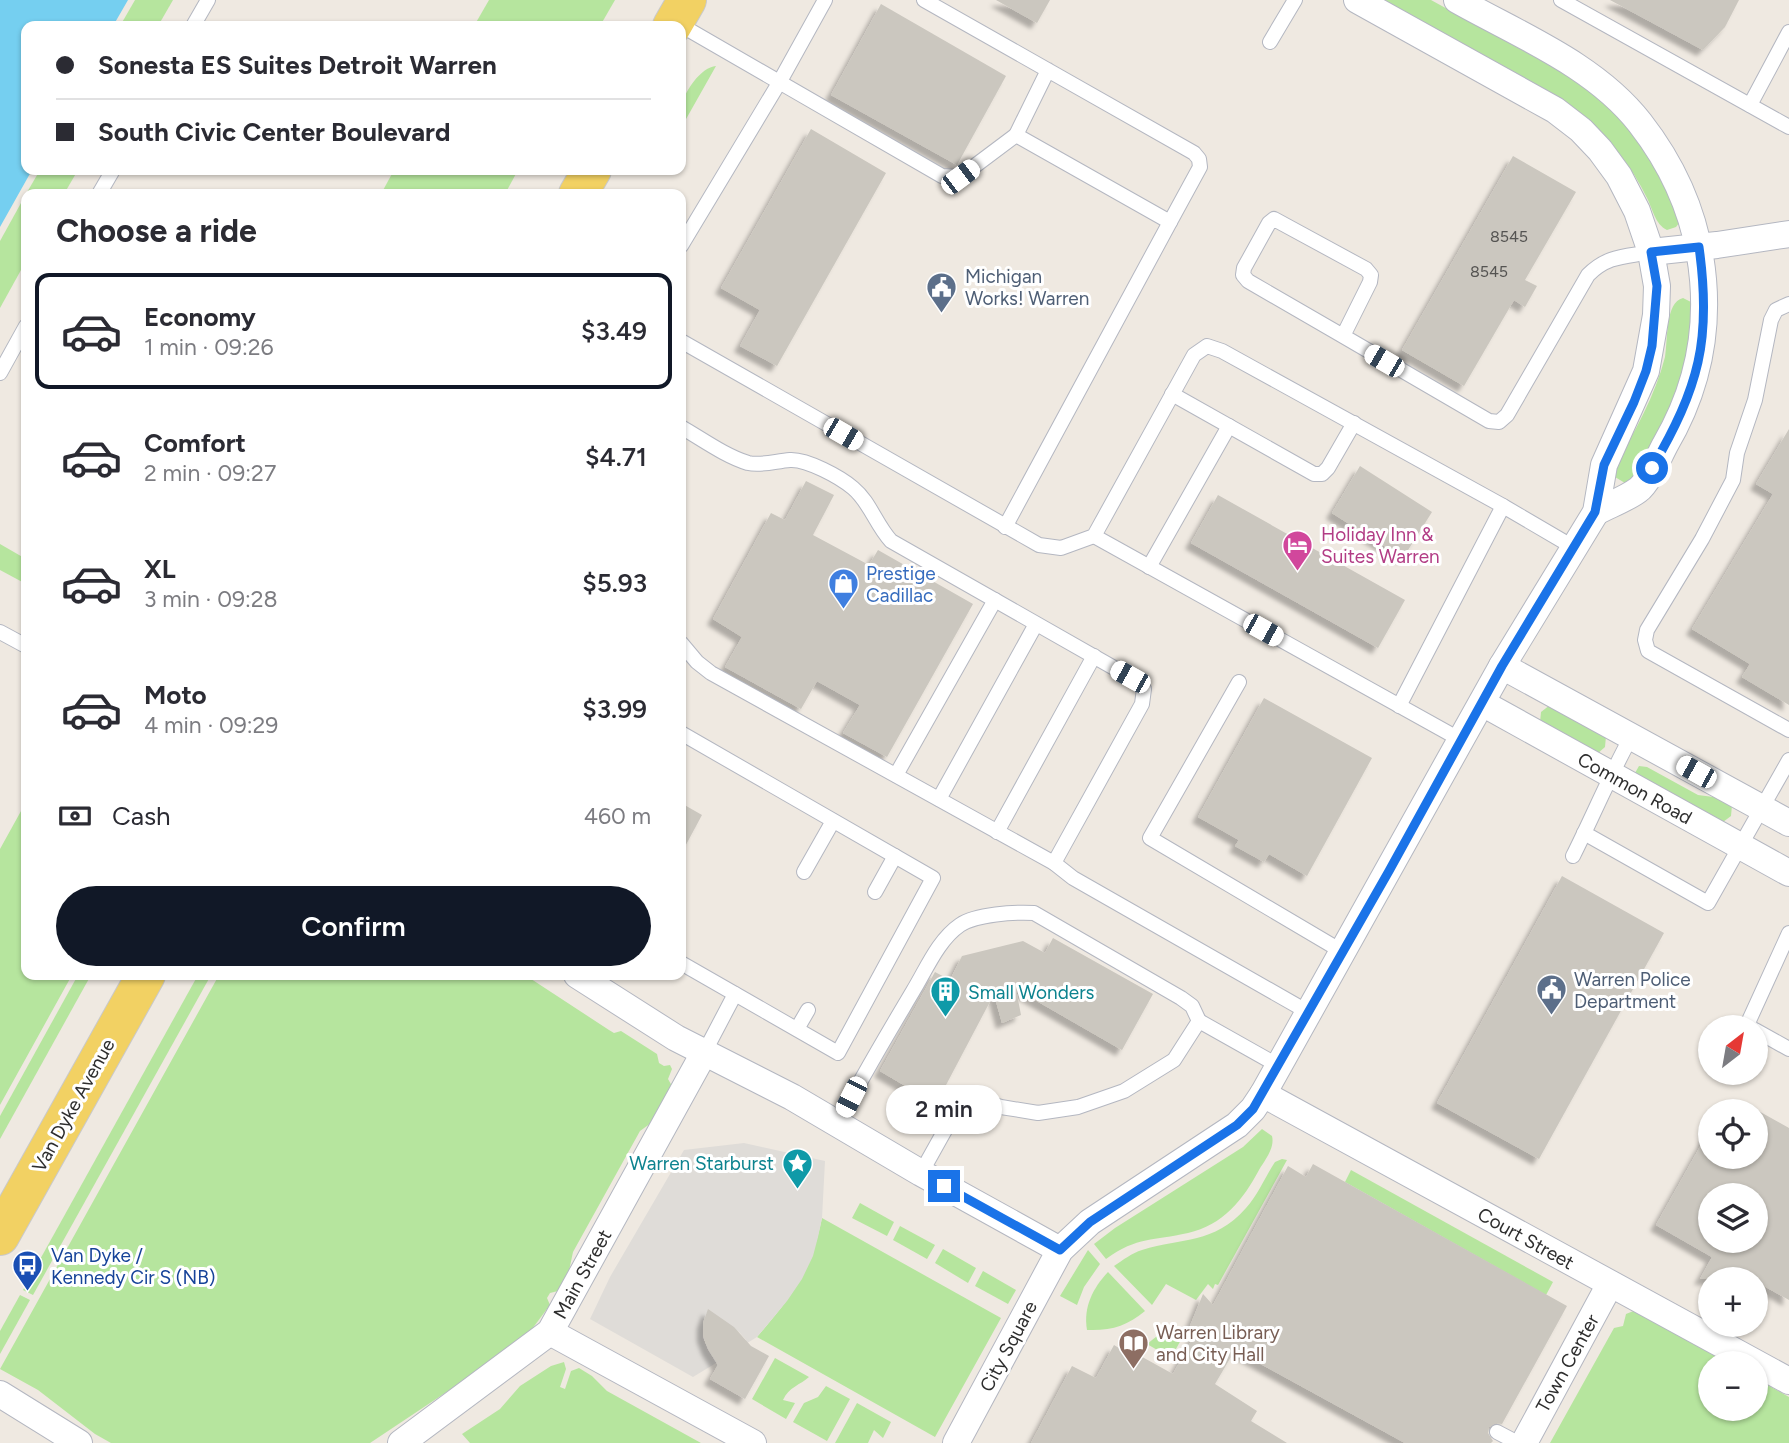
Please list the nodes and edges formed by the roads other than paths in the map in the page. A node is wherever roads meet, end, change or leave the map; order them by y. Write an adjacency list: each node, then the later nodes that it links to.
1 (208, 0): 8 (lane)
2 (825, 0): 13 (lane)
3 (924, 0): 12 (lane)
4 (1295, 0): 11 (lane)
5 (1357, 0): 21 (street)
6 (1457, 0): 20 (street)
7 (1560, 0): 14 (lane)
8 (196, 21)
9 (686, 21): 13 (lane)
10 (1789, 32): 14 (lane)
11 (1270, 43)
12 (1048, 70): 16 (lane); 17 (lane)
13 (779, 83): 16 (lane); 19 (lane)
14 (1750, 105): 15 (lane)
15 (1789, 127)
16 (1016, 135): 17 (lane)
17 (1170, 222): 33 (lane)
18 (1789, 234): 20 (street)
19 (686, 238)
20 (1699, 247): 21 (street); 32 (street)
21 (1651, 252): 24 (lane); 32 (street)
22 (1789, 304): 47 (lane)
23 (21, 335): 26 (lane)
24 (1343, 336): 24 (lane)
25 (686, 344): 33 (lane)
26 (0, 373)
27 (1172, 394): 28 (lane); 29 (lane); 34 (lane)
28 (1353, 423): 29 (lane); 31 (lane)
29 (1229, 426): 36 (lane)
30 (686, 430): 37 (lane)
31 (1503, 506): 35 (lane); 46 (lane)
32 (1595, 512): 35 (street, City Square)
33 (1005, 527): 34 (lane)
34 (1094, 536): 36 (lane)
35 (1573, 547): 43 (street, City Square)
36 (1149, 567): 46 (lane)
37 (995, 600): 38 (lane); 53 (lane)
38 (1036, 624): 42 (lane); 54 (lane)
39 (0, 632): 40 (lane)
40 (21, 643)
41 (686, 649): 53 (lane)
42 (1094, 656): 58 (lane); 63 (lane)
43 (1502, 666): 45 (street, City Square); 49 (street)
44 (1239, 682): 68 (lane)
45 (1482, 703): 50 (street, City Square); 52 (street, Common Road)
46 (1399, 706): 50 (lane)
47 (1789, 730)
48 (686, 736): 56 (lane)
49 (1631, 737): 52 (lane); 55 (street)
50 (1461, 740): 68 (street, City Square)
51 (1789, 760): 55 (lane)
52 (1610, 774): 59 (lane); 60 (street, Common Road)
53 (896, 775): 54 (lane)
54 (939, 799): 58 (lane)
55 (1760, 807): 57 (street); 60 (lane)
56 (833, 821): 61 (lane); 64 (lane)
57 (1789, 823)
58 (997, 832): 63 (lane)
59 (1584, 833): 60 (lane); 62 (lane)
60 (1739, 845): 65 (street, Common Road)
61 (895, 856): 66 (lane); 78 (lane)
62 (1573, 856)
63 (1054, 863): 75 (lane)
64 (804, 872)
65 (1789, 873)
66 (875, 892)
67 (1789, 933): 69 (lane)
68 (1343, 952): 75 (street, City Square)
69 (1783, 962): 76 (lane)
70 (686, 966): 73 (lane)
71 (143, 980): 86 (main road, Van Dyke Avenue)
72 (586, 980): 81 (street)
73 (734, 994): 78 (lane); 81 (lane)
74 (808, 1010): 78 (lane)
75 (1308, 1012): 82 (street, City Square)
76 (1753, 1015)
77 (1199, 1021): 82 (lane); 84 (lane); 85 (lane)
78 (797, 1029)
79 (1768, 1037): 80 (lane)
80 (1789, 1049)
81 (704, 1053): 84 (street); 89 (street, Main Street)
82 (1279, 1066): 83 (street, City Square)
83 (1263, 1094): 87 (street, City Square); 88 (street, Court Street)
84 (838, 1123): 85 (street)
85 (921, 1173): 87 (street)
86 (0, 1236)
87 (1060, 1250): 96 (street, City Square)
88 (1610, 1284): 90 (street, Court Street); 98 (street, Town Center)
89 (550, 1332): 94 (street, Main Street); 95 (street)
90 (1789, 1381)
91 (0, 1394): 93 (street)
92 (1497, 1432): 97 (lane)
93 (79, 1443)
94 (401, 1443)
95 (753, 1443)
96 (956, 1443)
97 (1518, 1443)
98 (1524, 1443)

